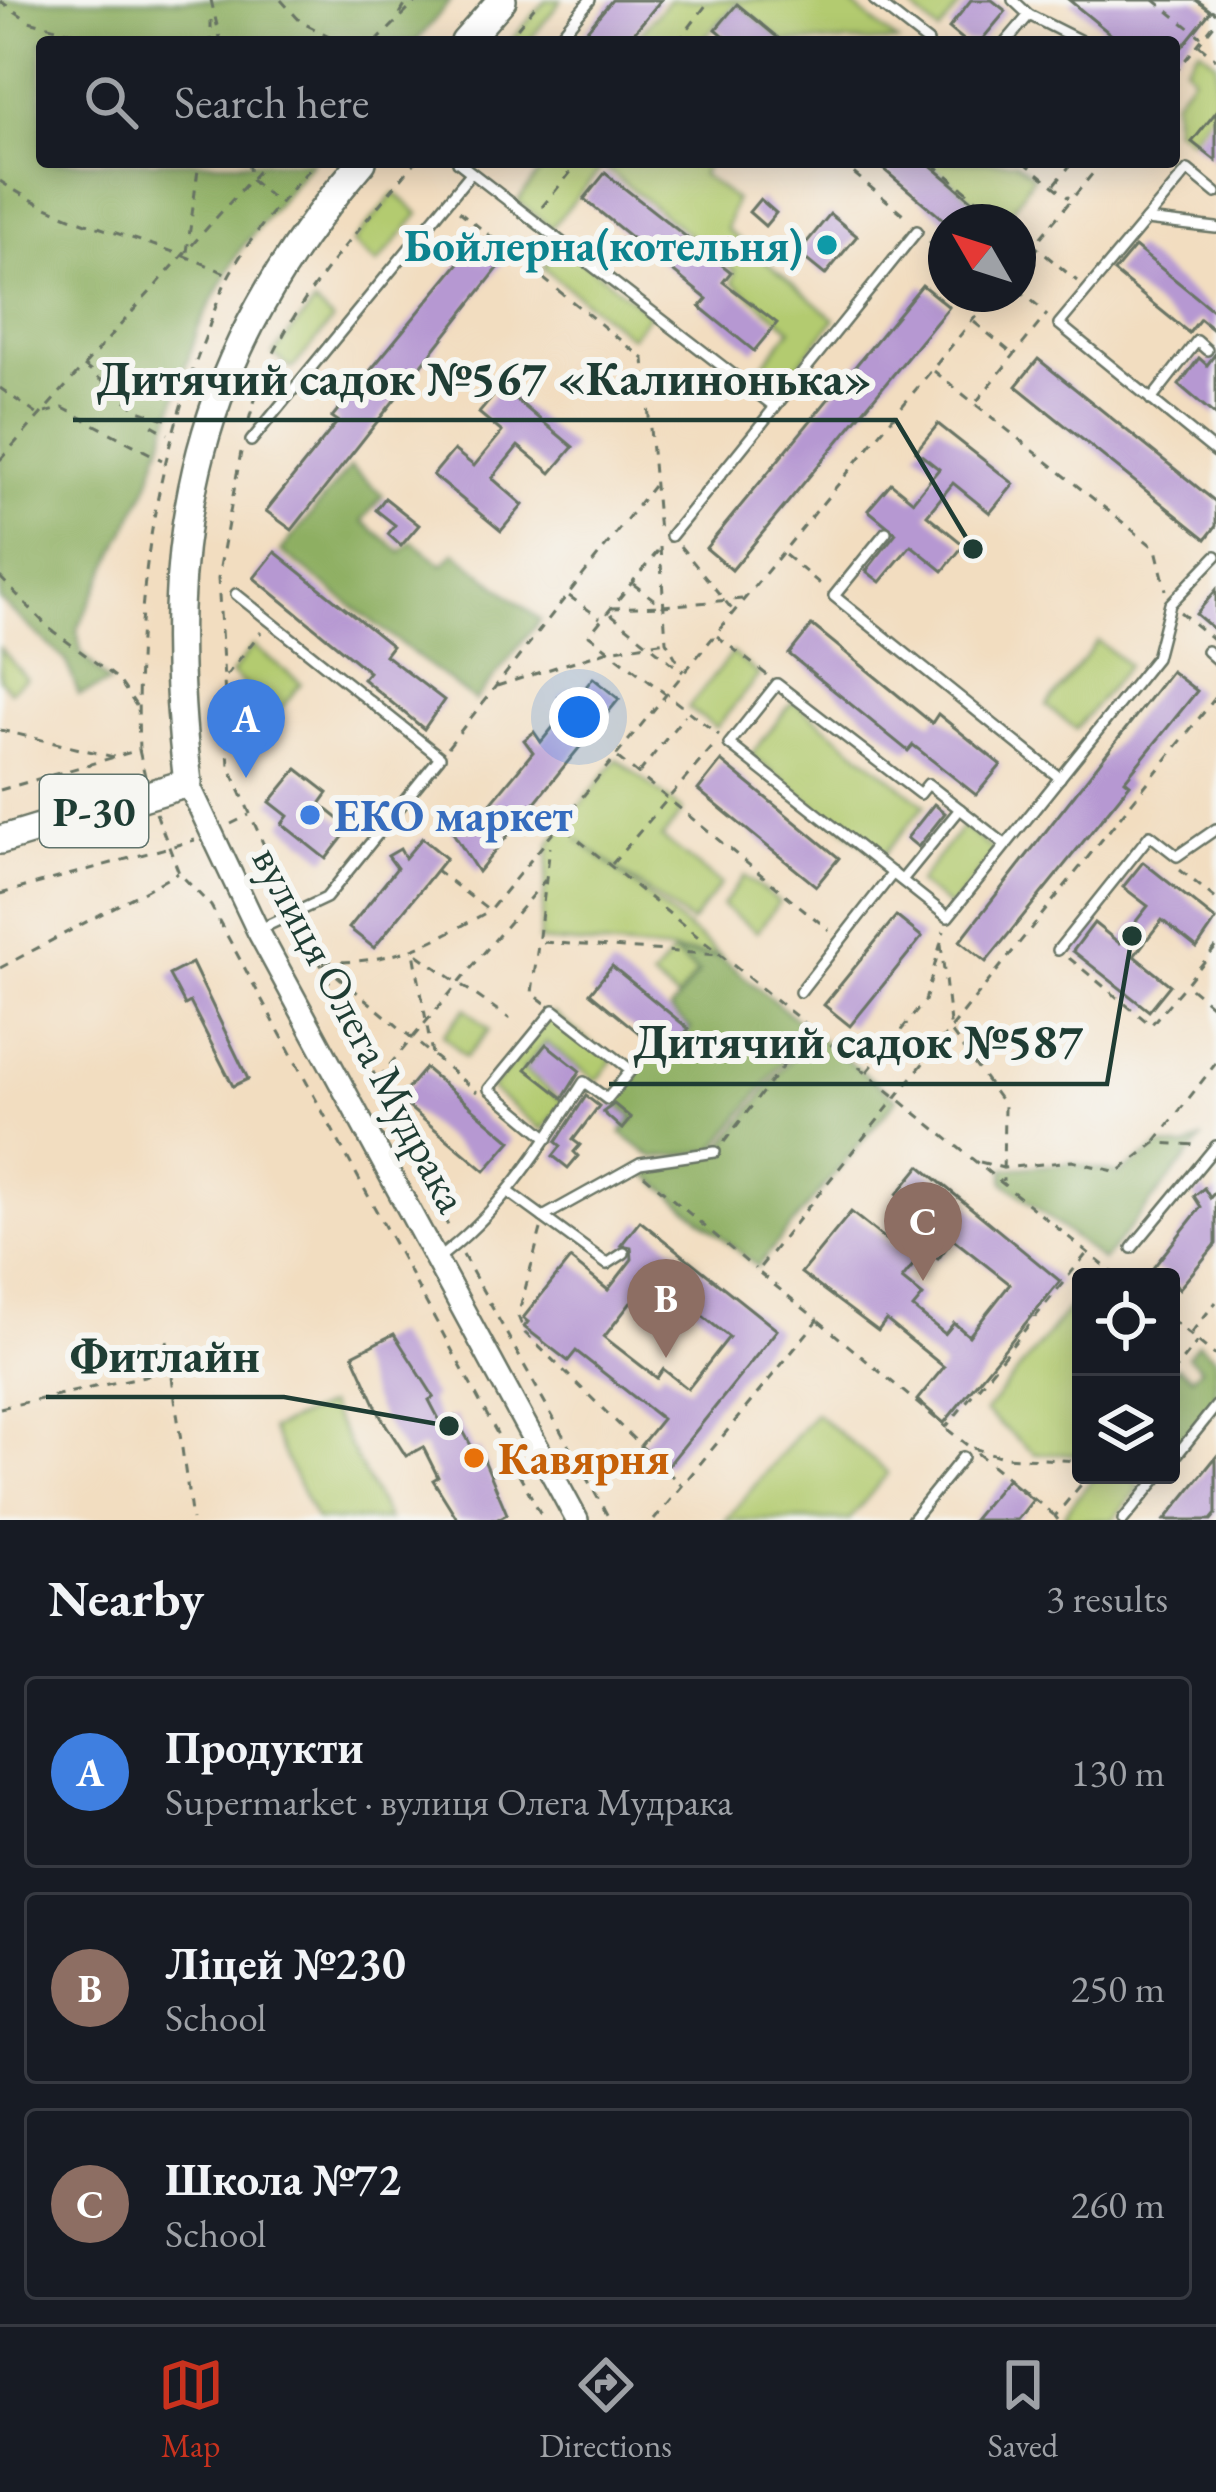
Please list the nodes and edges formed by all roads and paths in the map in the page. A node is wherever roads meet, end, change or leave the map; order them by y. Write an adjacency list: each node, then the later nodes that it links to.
1 (211, 0): 14 (path)
2 (281, 0): 22 (path)
3 (408, 0): 17 (path)
4 (418, 0): 17 (path)
5 (502, 0): 24 (main road)
6 (541, 0): 25 (path)
7 (590, 0): 26 (lane)
8 (710, 0): 27 (path)
9 (874, 0): 28 (lane)
10 (1013, 0): 16 (lane)
11 (1196, 0): 15 (path)
12 (0, 1): 19 (path)
13 (1159, 1): 31 (path)
14 (210, 12): 20 (path); 21 (path)
15 (1216, 13)
16 (1029, 15): 29 (lane); 30 (lane)
17 (397, 22): 23 (path)
18 (1216, 22): 31 (path)
19 (88, 36)
20 (211, 36)
21 (219, 36)
22 (329, 36)
23 (382, 36)
24 (470, 36)
25 (511, 36)
26 (560, 36)
27 (685, 36)
28 (920, 36)
29 (1011, 36)
30 (1071, 36)
31 (1203, 38): 32 (path)
32 (1198, 44): 33 (path); 34 (path)
33 (1216, 58)
34 (1180, 66)
35 (198, 168): 64 (path)
36 (249, 168): 49 (path)
37 (261, 168): 49 (path)
38 (310, 168): 55 (path)
39 (357, 168): 127 (main road, вулиця Олега Мудрака / Р-30)
40 (410, 168): 113 (path)
41 (466, 168): 48 (lane)
42 (574, 168): 57 (path)
43 (847, 168): 60 (path)
44 (938, 168): 56 (path)
45 (1031, 168): 51 (path)
46 (1067, 168): 51 (path)
47 (1097, 168): 53 (path)
48 (471, 172): 54 (lane); 79 (lane)
49 (251, 180): 55 (path); 64 (path)
50 (0, 181): 64 (path)
51 (1053, 186): 53 (path)
52 (1216, 193): 58 (lane)
53 (1071, 200): 62 (path)
54 (448, 202): 84 (lane); 88 (path)
55 (278, 203): 65 (path)
56 (983, 204)
57 (541, 208)
58 (1146, 220): 59 (lane); 66 (lane)
59 (1216, 227)
60 (917, 231): 61 (path); 79 (lane)
61 (928, 240)
62 (1036, 243)
63 (1036, 247): 66 (path)
64 (186, 254): 65 (path); 74 (path)
65 (229, 275): 81 (path)
66 (1088, 290): 71 (lane)
67 (1036, 305): 69 (path)
68 (979, 312): 70 (path)
69 (1047, 314): 71 (path); 73 (path)
70 (972, 321): 73 (path); 75 (path)
71 (1059, 324): 77 (lane)
72 (1208, 350): 77 (lane)
73 (1014, 355): 78 (path)
74 (82, 365): 80 (path); 81 (path)
75 (932, 370): 78 (path); 92 (path)
76 (0, 388): 80 (path)
77 (1151, 400): 85 (lane)
78 (974, 404): 101 (path)
79 (775, 407): 90 (lane)
80 (38, 415): 86 (path); 87 (path)
81 (172, 421): 83 (path)
82 (152, 425): 83 (path)
83 (170, 434): 87 (path)
84 (251, 442)
85 (1216, 452)
86 (0, 460)
87 (164, 462): 118 (path)
88 (655, 484): 91 (path); 97 (path)
89 (886, 532): 98 (lane)
90 (671, 536): 91 (path); 100 (path)
91 (660, 549): 95 (path); 102 (path)
92 (782, 554): 98 (path); 99 (path)
93 (1216, 556): 101 (lane)
94 (0, 577): 118 (path)
95 (632, 583): 102 (path); 103 (path)
96 (236, 594): 106 (lane)
97 (567, 595): 105 (path); 115 (path)
98 (835, 596): 126 (lane)
99 (746, 599): 100 (path); 104 (path)
100 (725, 602): 102 (path); 104 (path)
101 (1170, 604): 109 (path); 126 (lane)
102 (663, 606): 103 (path); 108 (path)
103 (610, 610): 105 (path); 110 (path)
104 (735, 613): 107 (path)
105 (602, 620): 111 (path)
106 (269, 621): 113 (path); 122 (lane)
107 (716, 635): 112 (path); 114 (path)
108 (666, 641): 110 (path); 112 (path)
109 (1216, 641)
110 (646, 642): 111 (path); 112 (path)
111 (609, 650): 115 (path); 116 (path)
112 (684, 673): 116 (path)
113 (224, 679): 145 (path)
114 (777, 683): 121 (lane); 130 (lane)
115 (495, 686): 122 (path)
116 (667, 695): 119 (path); 123 (path)
117 (1216, 697): 165 (path)
118 (138, 708): 124 (path)
119 (688, 712): 121 (path); 125 (path)
120 (0, 730): 124 (path)
121 (725, 741): 129 (path); 140 (lane)
122 (440, 757): 145 (lane)
123 (616, 757): 125 (path); 131 (path)
124 (117, 758): 128 (path)
125 (638, 774): 129 (path)
126 (1060, 778): 135 (lane)
127 (188, 783): 133 (main road, Р-30); 147 (street, вулиця Олега Мудрака)
128 (0, 790)
129 (667, 799): 138 (path); 148 (path)
130 (960, 808): 135 (lane); 140 (lane)
131 (563, 827): 134 (path); 138 (path)
132 (1216, 829): 137 (lane)
133 (0, 840)
134 (550, 843): 141 (path); 144 (path)
135 (1006, 845): 146 (lane)
136 (170, 850): 142 (path)
137 (1177, 856): 143 (path); 152 (lane)
138 (611, 866): 154 (path)
139 (436, 870): 144 (path)
140 (898, 876): 146 (lane); 148 (lane)
141 (546, 879): 149 (path); 157 (path)
142 (0, 894)
143 (1216, 898)
144 (489, 911): 153 (path)
145 (295, 913): 147 (lane); 155 (path)
146 (948, 917): 150 (path)
147 (258, 931): 188 (street, вулиця Олега Мудрака)
148 (841, 940): 159 (lane)
149 (539, 941): 154 (path); 161 (path)
150 (941, 944): 165 (path); 169 (path)
151 (1216, 947): 158 (path)
152 (1058, 950): 158 (path)
153 (414, 952): 155 (path); 157 (path); 163 (path)
154 (721, 955): 164 (path)
155 (322, 962): 166 (path); 170 (path)
156 (0, 968): 213 (path)
157 (460, 981): 162 (path); 163 (path)
158 (1186, 984): 160 (path)
159 (800, 992)
160 (1216, 1009)
161 (554, 1010): 173 (lane); 173 (lane)
162 (510, 1019)
163 (425, 1023): 166 (path); 167 (path)
164 (811, 1029): 169 (path); 177 (path)
165 (951, 1033): 171 (path); 180 (path)
166 (412, 1039): 167 (path); 170 (path)
167 (432, 1055): 172 (path)
168 (1216, 1063): 174 (path)
169 (867, 1073): 171 (path)
170 (378, 1079): 184 (path)
171 (899, 1098): 178 (path); 191 (path)
172 (488, 1100)
173 (548, 1138): 182 (lane)
174 (1155, 1143): 175 (path); 180 (path)
175 (1201, 1145)
176 (1216, 1146): 185 (lane)
177 (715, 1152): 179 (lane)
178 (978, 1162): 180 (path); 181 (path)
179 (634, 1167): 183 (lane); 191 (path)
180 (1003, 1168): 181 (path)
181 (1003, 1182): 186 (path)
182 (510, 1193): 183 (lane); 184 (lane)
183 (544, 1217): 187 (lane); 210 (path)
184 (457, 1245): 188 (lane); 215 (path)
185 (1132, 1248): 190 (path)
186 (1088, 1252): 189 (path); 203 (path)
187 (624, 1253)
188 (436, 1260): 214 (street, вулиця Олега Мудрака)
189 (1107, 1268)
190 (1115, 1268)
191 (757, 1271): 193 (path)
192 (1216, 1303): 195 (path)
193 (818, 1319): 203 (path); 210 (path)
194 (1180, 1327): 195 (path)
195 (1190, 1335): 197 (path)
196 (167, 1341): 200 (path)
197 (1198, 1341): 198 (path); 199 (path)
198 (1216, 1356)
199 (1180, 1363)
200 (173, 1370): 202 (path); 212 (path)
201 (1216, 1406): 205 (lane)
202 (0, 1408)
203 (946, 1427): 204 (path)
204 (961, 1440)
205 (1180, 1451)
206 (963, 1457): 217 (lane)
207 (1072, 1461): 211 (path)
208 (1082, 1484): 211 (path)
209 (1153, 1484): 218 (lane)
210 (682, 1486): 216 (path)
211 (1057, 1518)
212 (192, 1520)
213 (544, 1520)
214 (577, 1520)
215 (610, 1520)
216 (655, 1520)
217 (912, 1520)
218 (1124, 1520)

